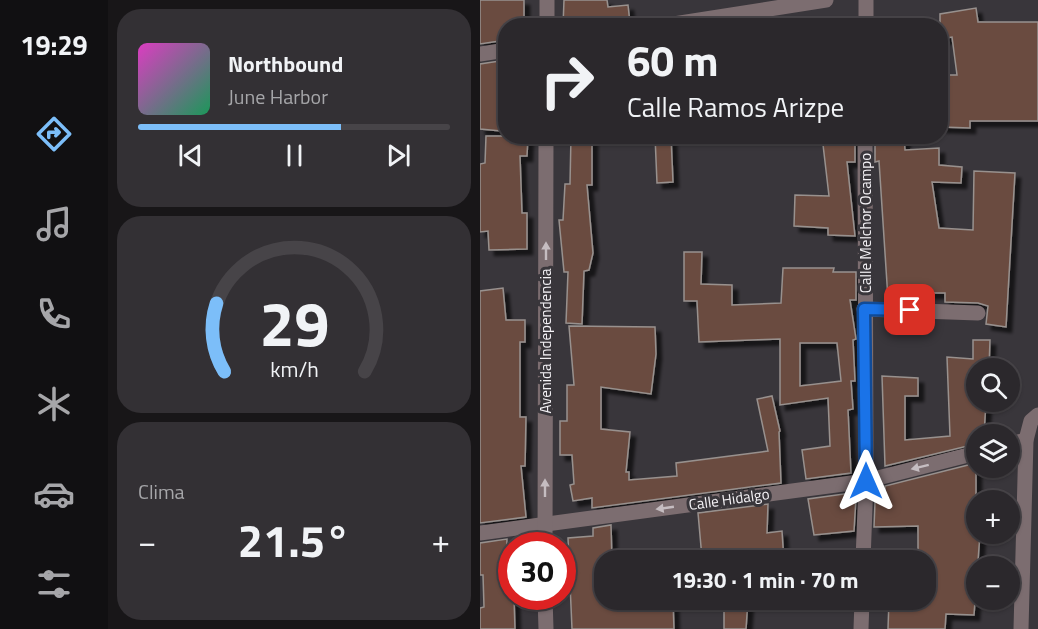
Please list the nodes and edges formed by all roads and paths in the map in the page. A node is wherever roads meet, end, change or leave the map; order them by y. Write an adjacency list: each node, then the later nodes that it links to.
1 (547, 0): 4 (street)
2 (826, 0): 5 (street)
3 (866, 0): 6 (street)
4 (547, 18)
5 (712, 18)
6 (866, 18)
7 (498, 51): 8 (street)
8 (480, 54)
9 (546, 144): 18 (street, Avenida Independencia, one-way to 9)
10 (865, 144): 11 (street, Calle Melchor Ocampo)
11 (864, 309): 12 (street); 17 (street, Calle Melchor Ocampo)
12 (978, 313)
13 (1038, 415): 14 (street)
14 (1026, 440): 15 (street); 26 (street)
15 (1020, 442)
16 (966, 456): 17 (street, Calle Hidalgo, one-way to 17)
17 (866, 481): 18 (street, Calle Hidalgo, one-way to 18); 21 (street, Calle Melchor Ocampo)
18 (545, 524): 19 (street, Calle Hidalgo); 20 (street, Avenida Independencia)
19 (480, 532)
20 (545, 532)
21 (863, 550)
22 (545, 610): 24 (street)
23 (862, 610): 25 (street)
24 (546, 629)
25 (861, 629)
26 (1021, 629)

